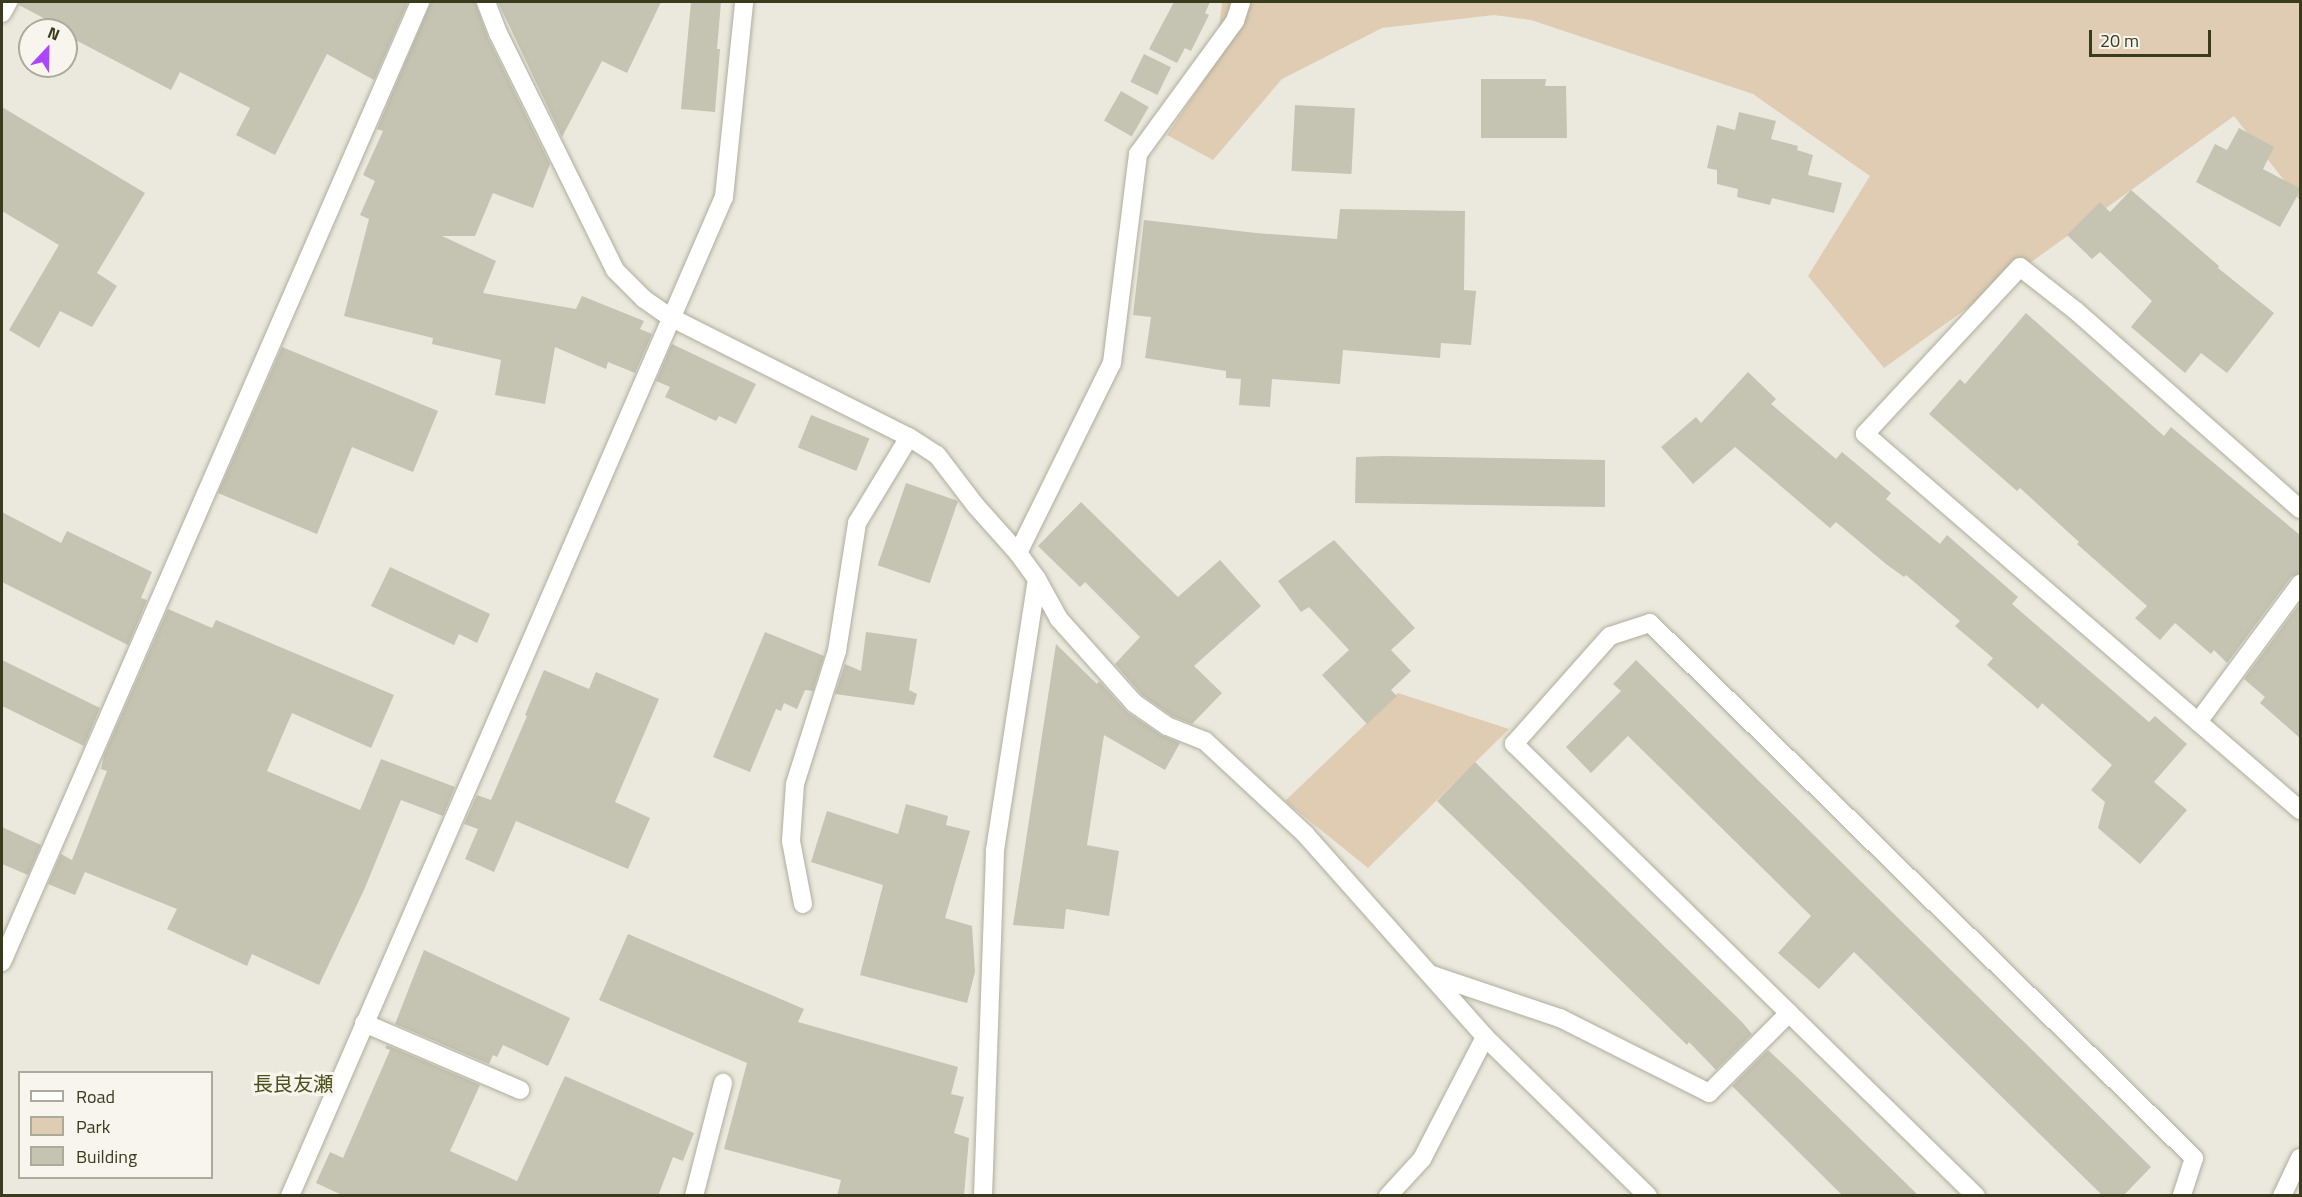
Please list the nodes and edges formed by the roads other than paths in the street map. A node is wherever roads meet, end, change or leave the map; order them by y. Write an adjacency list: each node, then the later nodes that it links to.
1 (8, 2): 6 (street)
2 (420, 2): 16 (street)
3 (486, 2): 7 (street)
4 (744, 2): 7 (street)
5 (1241, 2): 10 (street)
6 (2, 13)
7 (670, 317): 8 (street); 19 (street)
8 (909, 437): 10 (street); 15 (street)
9 (2301, 509): 13 (street)
10 (1018, 553): 11 (street)
11 (1037, 579): 17 (street); 26 (street)
12 (2301, 584): 13 (street)
13 (2198, 722): 14 (street)
14 (2301, 810)
15 (803, 904)
16 (2, 962)
17 (1432, 975): 18 (street); 20 (street)
18 (1789, 1013): 29 (street); 30 (street)
19 (364, 1023): 22 (street); 24 (street)
20 (1485, 1037): 27 (street); 28 (street)
21 (723, 1083): 25 (street)
22 (520, 1090)
23 (2301, 1158): 31 (street)
24 (290, 1196)
25 (694, 1196)
26 (983, 1196)
27 (1388, 1196)
28 (1648, 1196)
29 (1976, 1196)
30 (2182, 1196)
31 (2282, 1196)

